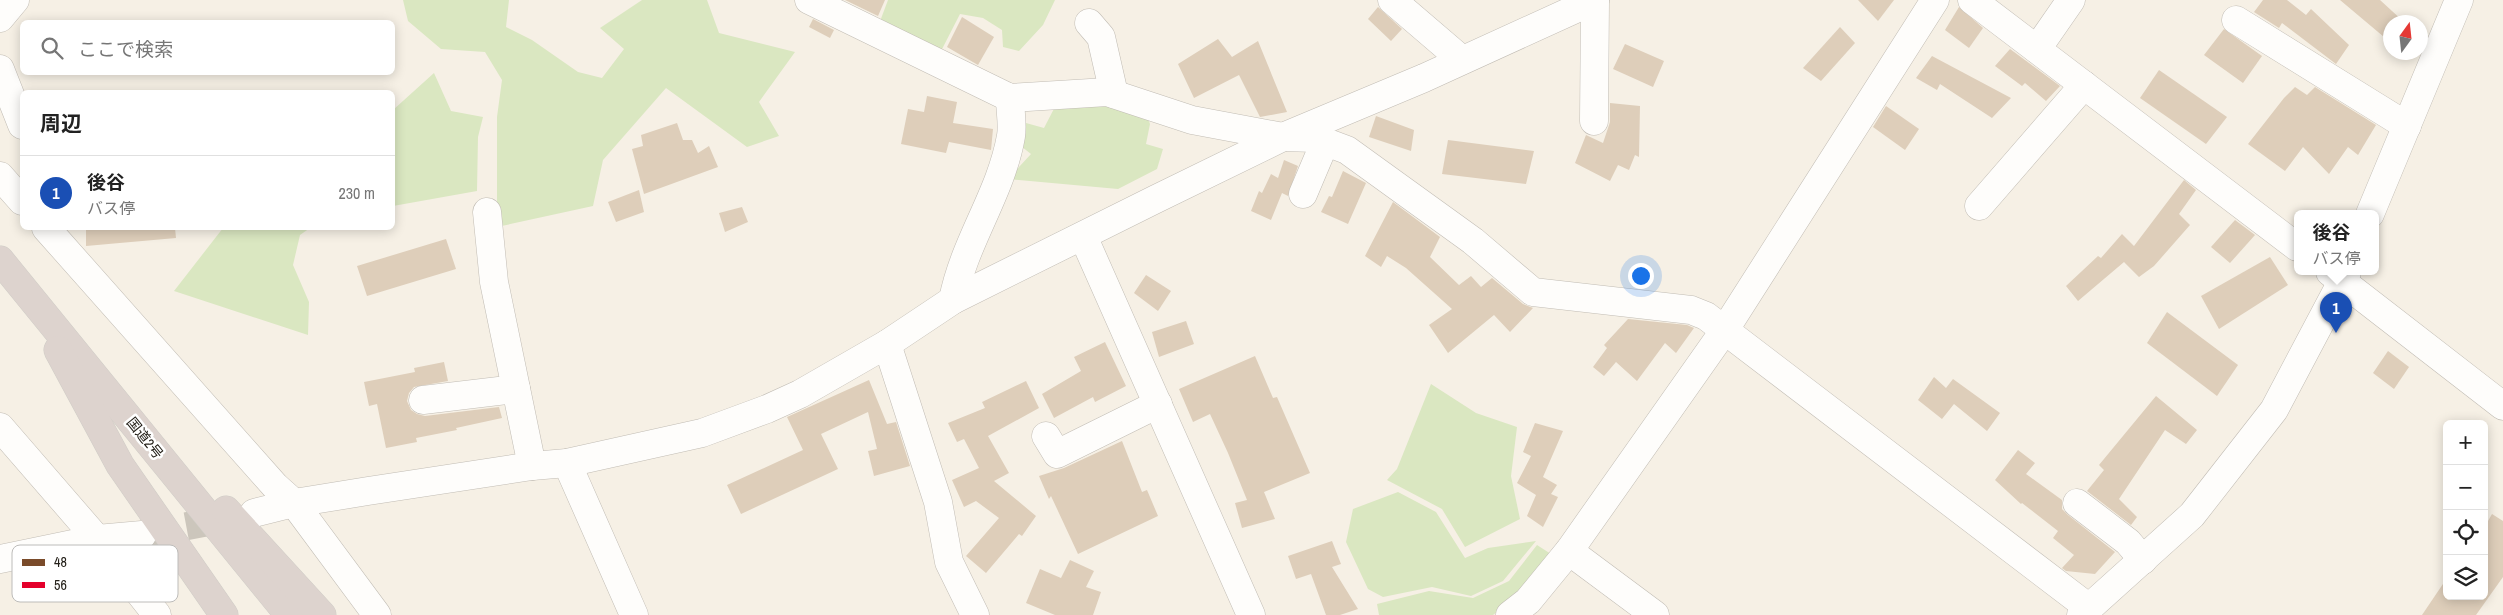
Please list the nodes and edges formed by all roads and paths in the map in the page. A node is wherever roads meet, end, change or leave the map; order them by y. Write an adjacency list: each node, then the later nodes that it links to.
1 (15, 0): 9 (street)
2 (809, 0): 17 (street)
3 (1392, 0): 13 (street)
4 (1595, 0): 13 (street); 19 (street)
5 (1935, 0): 36 (street)
6 (1972, 0): 12 (street)
7 (2071, 0): 12 (street)
8 (2459, 0): 20 (street)
9 (0, 18)
10 (2236, 20): 20 (street)
11 (1089, 22): 16 (street)
12 (2037, 49): 15 (street)
13 (1462, 60): 21 (street)
14 (0, 69): 18 (street)
15 (2084, 85): 26 (street); 31 (street)
16 (1114, 94): 17 (street); 21 (street)
17 (1010, 98): 35 (street)
18 (20, 120)
19 (1594, 120)
20 (2407, 126): 27 (street)
21 (1283, 138): 22 (street); 30 (street)
22 (1325, 142): 24 (street); 36 (street)
23 (0, 176): 25 (street)
24 (1303, 194)
25 (20, 199)
26 (1979, 206)
27 (2372, 210)
28 (487, 212): 38 (street)
29 (48, 230): 47 (street)
30 (1083, 236): 35 (street); 40 (street)
31 (2294, 245)
32 (0, 260): 34 (highway, 国道2号)
33 (2340, 275): 41 (street); 56 (street)
34 (24, 290): 53 (highway); 61 (highway, 国道2号); 62 (highway)
35 (953, 300): 37 (street)
36 (1724, 331): 55 (street); 58 (street)
37 (887, 344): 44 (street); 65 (street)
38 (516, 389): 39 (street); 45 (street)
39 (423, 400)
40 (1158, 404): 43 (street); 66 (street)
41 (2503, 406)
42 (0, 426): 50 (street)
43 (1046, 436)
44 (568, 464): 45 (street); 64 (street)
45 (532, 466): 47 (street)
46 (2077, 502): 56 (street)
47 (294, 503): 48 (street); 63 (street)
48 (254, 513)
49 (142, 535): 50 (street)
50 (97, 539): 51 (street); 52 (street)
51 (66, 545)
52 (102, 545)
53 (175, 545)
54 (178, 549): 60 (highway)
55 (1569, 551): 67 (street); 68 (street)
56 (2143, 560): 58 (street)
57 (147, 602): 59 (street)
58 (2085, 612)
59 (157, 615)
60 (224, 615)
61 (289, 615)
62 (322, 615)
63 (377, 615)
64 (634, 615)
65 (975, 615)
66 (1251, 615)
67 (1510, 615)
68 (1655, 615)

